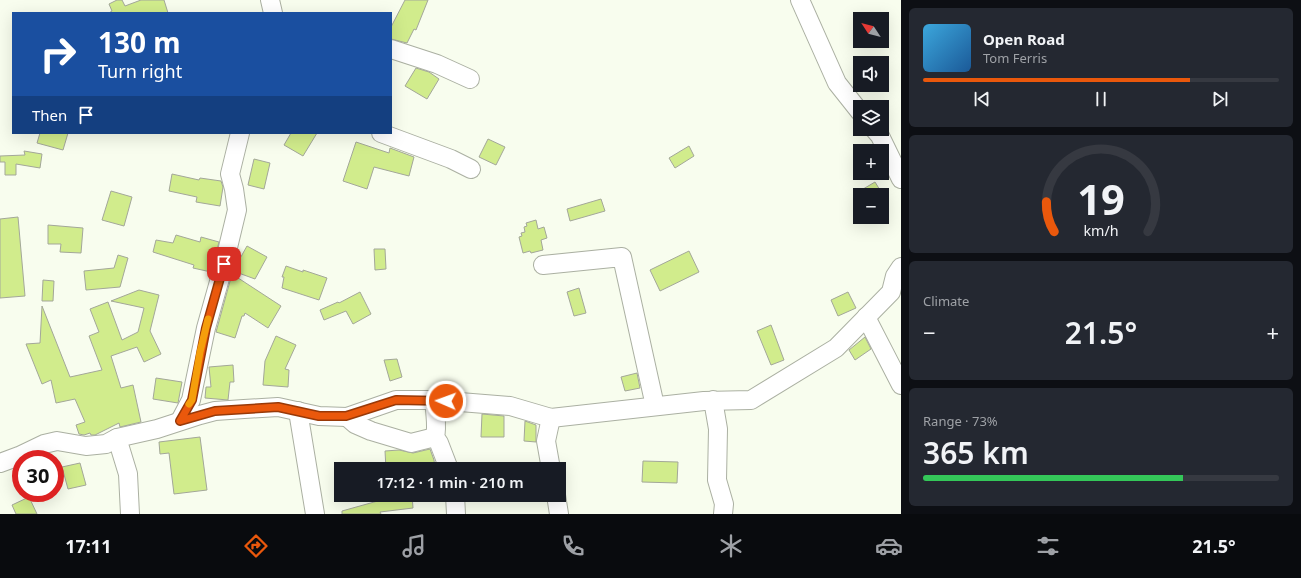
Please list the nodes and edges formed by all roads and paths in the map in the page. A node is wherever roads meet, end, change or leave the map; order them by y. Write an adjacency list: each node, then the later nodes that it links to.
1 (270, 0): 3 (street)
2 (800, 0): 6 (street)
3 (273, 12)
4 (392, 49): 5 (street)
5 (470, 79)
6 (853, 103)
7 (240, 134): 22 (street)
8 (384, 134): 10 (street)
9 (880, 136): 11 (street)
10 (471, 169)
11 (901, 179)
12 (543, 265): 18 (street)
13 (901, 267): 14 (street)
14 (866, 317): 15 (street); 17 (street)
15 (901, 385)
16 (435, 400): 20 (street); 21 (street); 23 (street)
17 (713, 400): 18 (street); 34 (street)
18 (655, 406): 21 (street)
19 (298, 412): 20 (street); 22 (street); 31 (street)
20 (346, 416): 23 (street)
21 (551, 418): 26 (street)
22 (180, 421): 24 (street)
23 (435, 437): 25 (street)
24 (117, 438): 27 (street); 30 (street)
25 (446, 462)
26 (550, 462)
27 (0, 463)
28 (455, 502): 32 (street)
29 (557, 502): 33 (street)
30 (130, 514)
31 (315, 514)
32 (456, 514)
33 (559, 514)
34 (723, 514)

